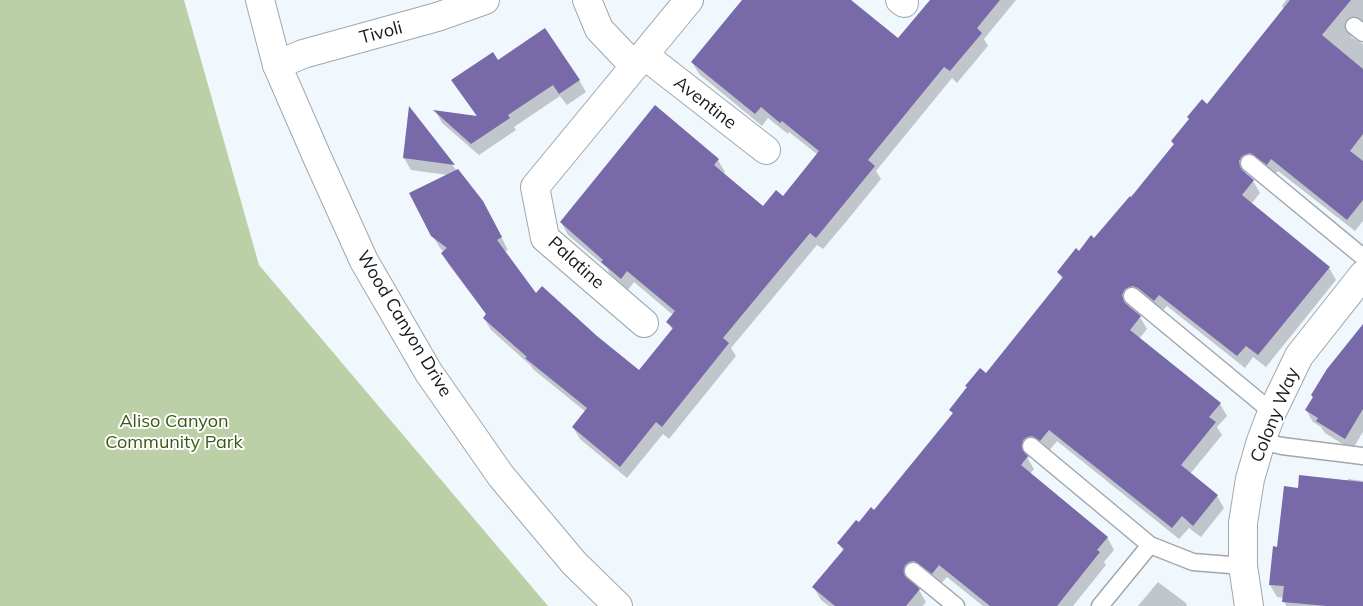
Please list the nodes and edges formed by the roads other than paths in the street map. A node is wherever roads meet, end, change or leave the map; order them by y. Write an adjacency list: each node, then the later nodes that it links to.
1 (260, 0): 6 (street, Wood Canyon Drive)
2 (485, 0): 6 (street, Tivoli)
3 (587, 0): 5 (street)
4 (689, 0): 5 (street)
5 (639, 61): 7 (street, Aventine); 12 (street, Palatine)
6 (277, 65): 20 (street, Wood Canyon Drive)
7 (766, 150)
8 (1249, 163): 9 (lane)
9 (1363, 257)
10 (1363, 275): 13 (street, Colony Way)
11 (1132, 296): 13 (lane)
12 (644, 323)
13 (1272, 412): 14 (street, Colony Way)
14 (1260, 441): 16 (lane); 18 (street, Colony Way)
15 (1031, 446): 17 (lane)
16 (1363, 456)
17 (1150, 545): 18 (lane); 22 (lane)
18 (1243, 566): 23 (street, Colony Way)
19 (913, 571): 21 (lane)
20 (618, 606)
21 (956, 606)
22 (1100, 606)
23 (1249, 606)

